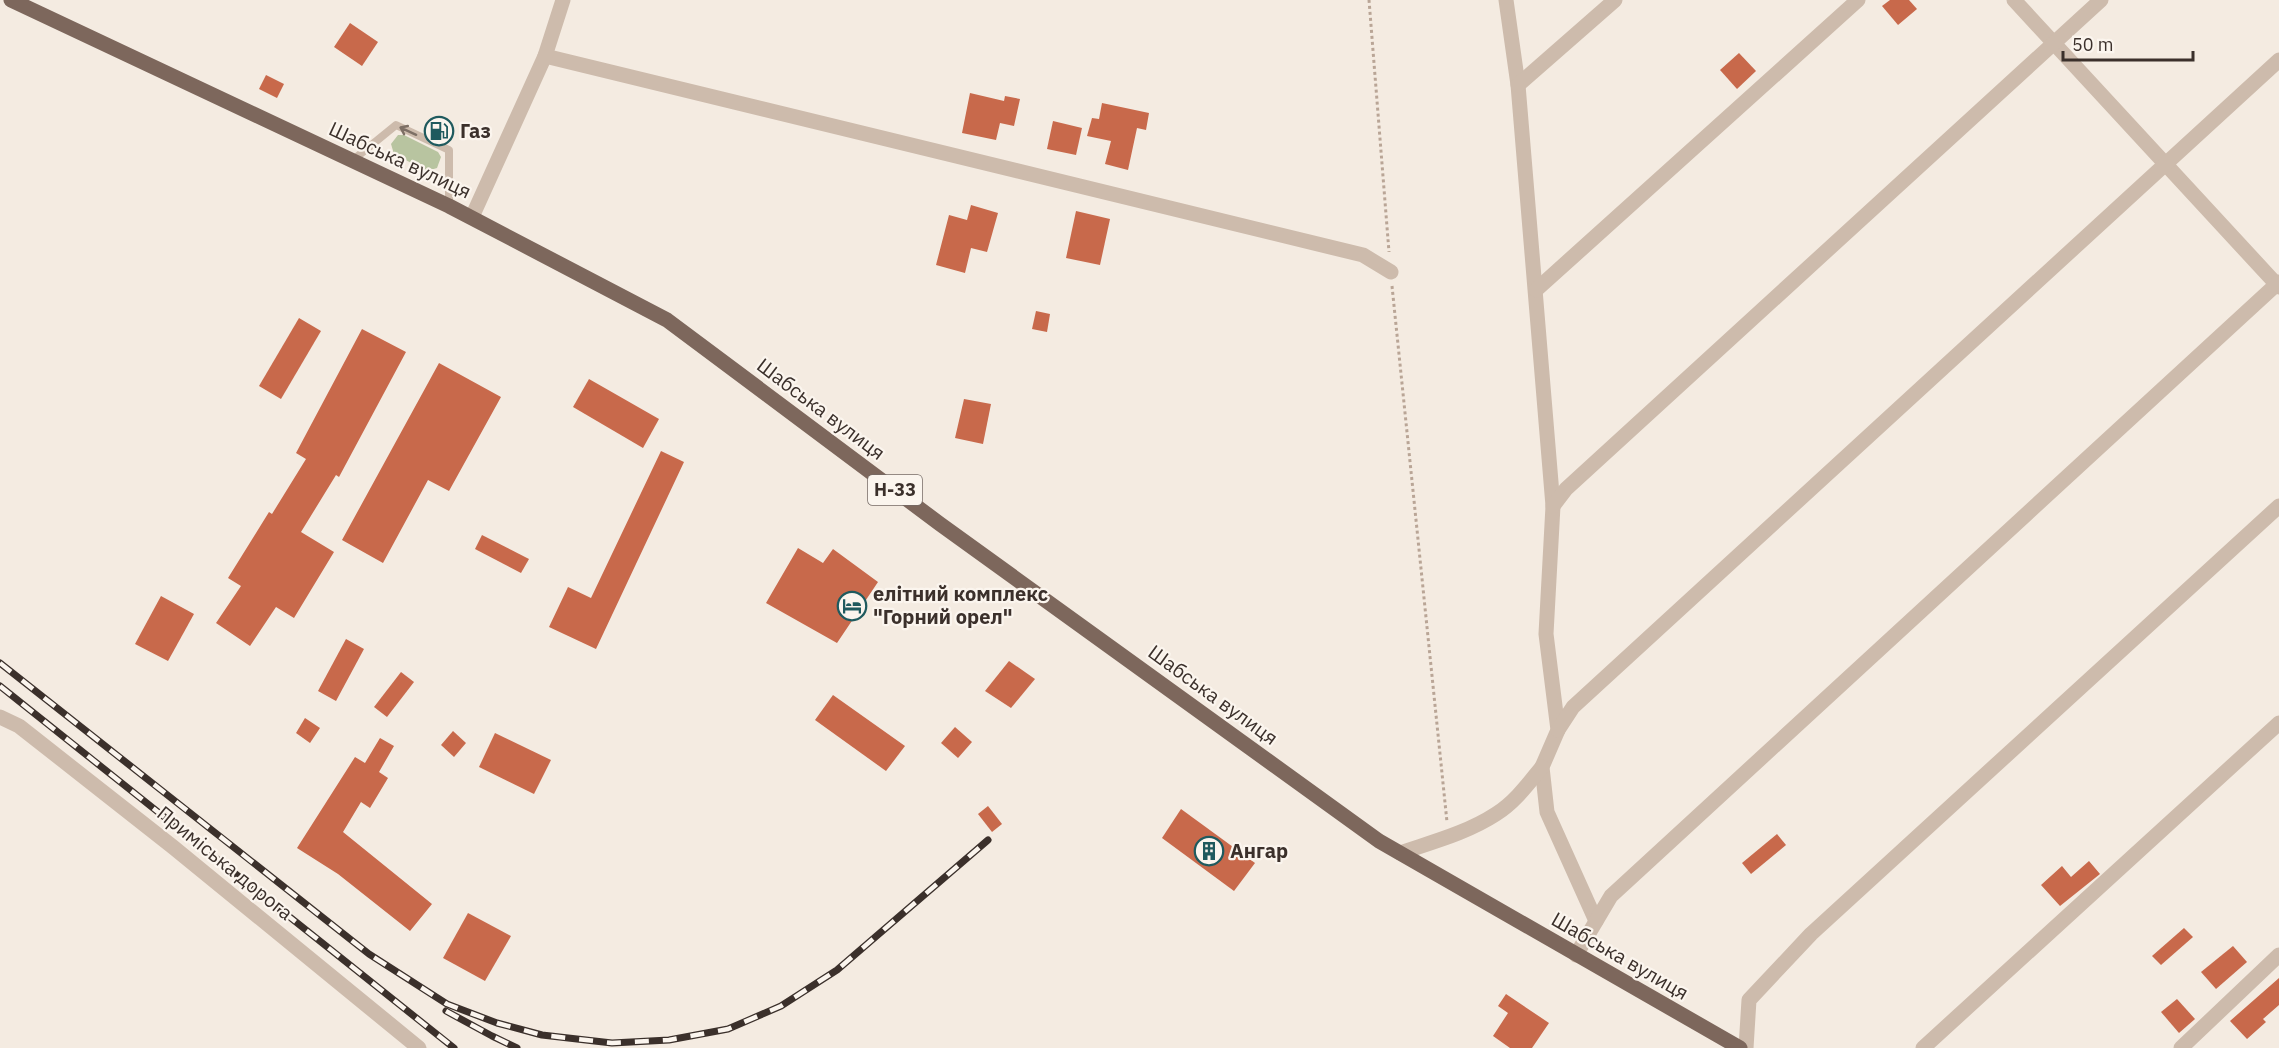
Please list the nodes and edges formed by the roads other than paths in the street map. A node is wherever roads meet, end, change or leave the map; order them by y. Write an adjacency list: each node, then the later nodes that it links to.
1 (10, 0): 12 (main road, Шабська вулиця / Н-33)
2 (563, 0): 9 (street)
3 (1506, 0): 11 (street)
4 (1615, 0): 11 (street)
5 (1858, 0): 18 (street)
6 (2013, 0): 8 (street)
7 (2101, 0): 8 (street)
8 (2054, 43): 13 (street); 19 (street)
9 (545, 56): 15 (street); 16 (street)
10 (2279, 60): 13 (street)
11 (1518, 85): 18 (street)
12 (353, 160): 14 (main road, Шабська вулиця / Н-33); 14 (lane, one-way to 12)
13 (2165, 164): 17 (street); 23 (street)
14 (449, 206): 15 (main road, Шабська вулиця / Н-33)
15 (472, 217): 25 (main road, Шабська вулиця / Н-33)
16 (1391, 272)
17 (2278, 284): 26 (street)
18 (1536, 290): 19 (street)
19 (1553, 506): 23 (street)
20 (2279, 506): 31 (street)
21 (0, 717): 29 (street, Приміська дорога)
22 (2279, 723): 32 (street)
23 (1558, 730): 24 (street)
24 (1542, 767): 25 (street); 26 (street)
25 (1400, 853): 27 (main road, Шабська вулиця / Н-33)
26 (1596, 921): 27 (street)
27 (1576, 955): 30 (main road, Шабська вулиця / Н-33)
28 (2279, 955): 33 (street)
29 (419, 1048)
30 (1740, 1048)
31 (1746, 1048)
32 (1923, 1048)
33 (2181, 1048)

